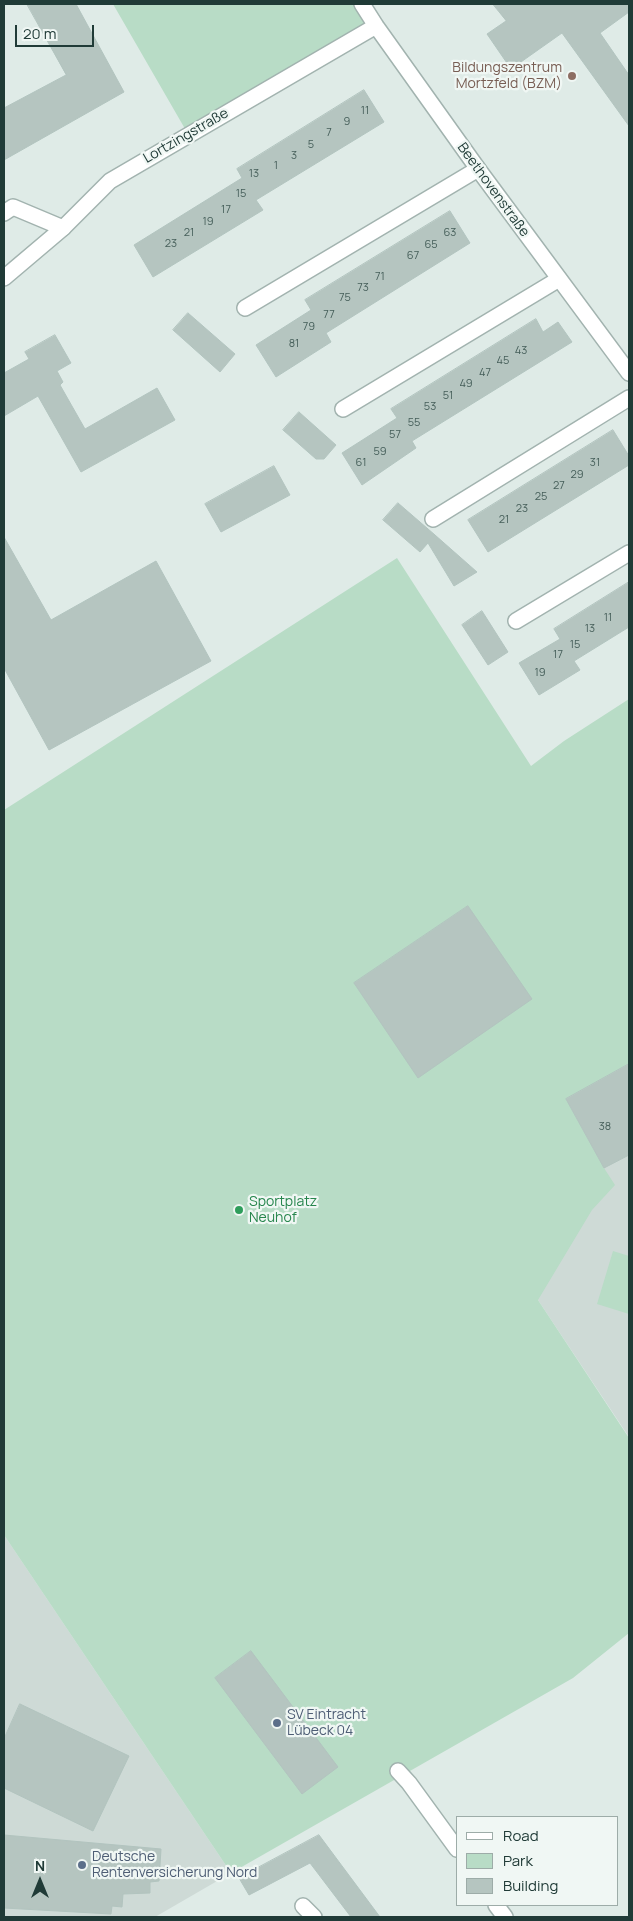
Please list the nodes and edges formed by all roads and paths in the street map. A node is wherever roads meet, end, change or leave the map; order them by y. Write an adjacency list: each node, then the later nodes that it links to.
1 (362, 4): 2 (street, Beethovenstraße)
2 (376, 26): 3 (street, Beethovenstraße); 5 (street, Lortzingstraße)
3 (478, 169): 7 (street, Beethovenstraße); 8 (street)
4 (4, 213): 5 (street)
5 (63, 228): 6 (street, Lortzingstraße)
6 (4, 278)
7 (559, 279): 9 (street, Beethovenstraße); 11 (street)
8 (245, 308)
9 (629, 373)
10 (629, 398): 12 (street)
11 (343, 409)
12 (433, 519)
13 (629, 553): 14 (street)
14 (516, 622)
15 (398, 1771): 16 (street)
16 (456, 1848)
17 (303, 1906): 19 (street)
18 (497, 1906): 20 (street)
19 (314, 1917)
20 (505, 1917)

